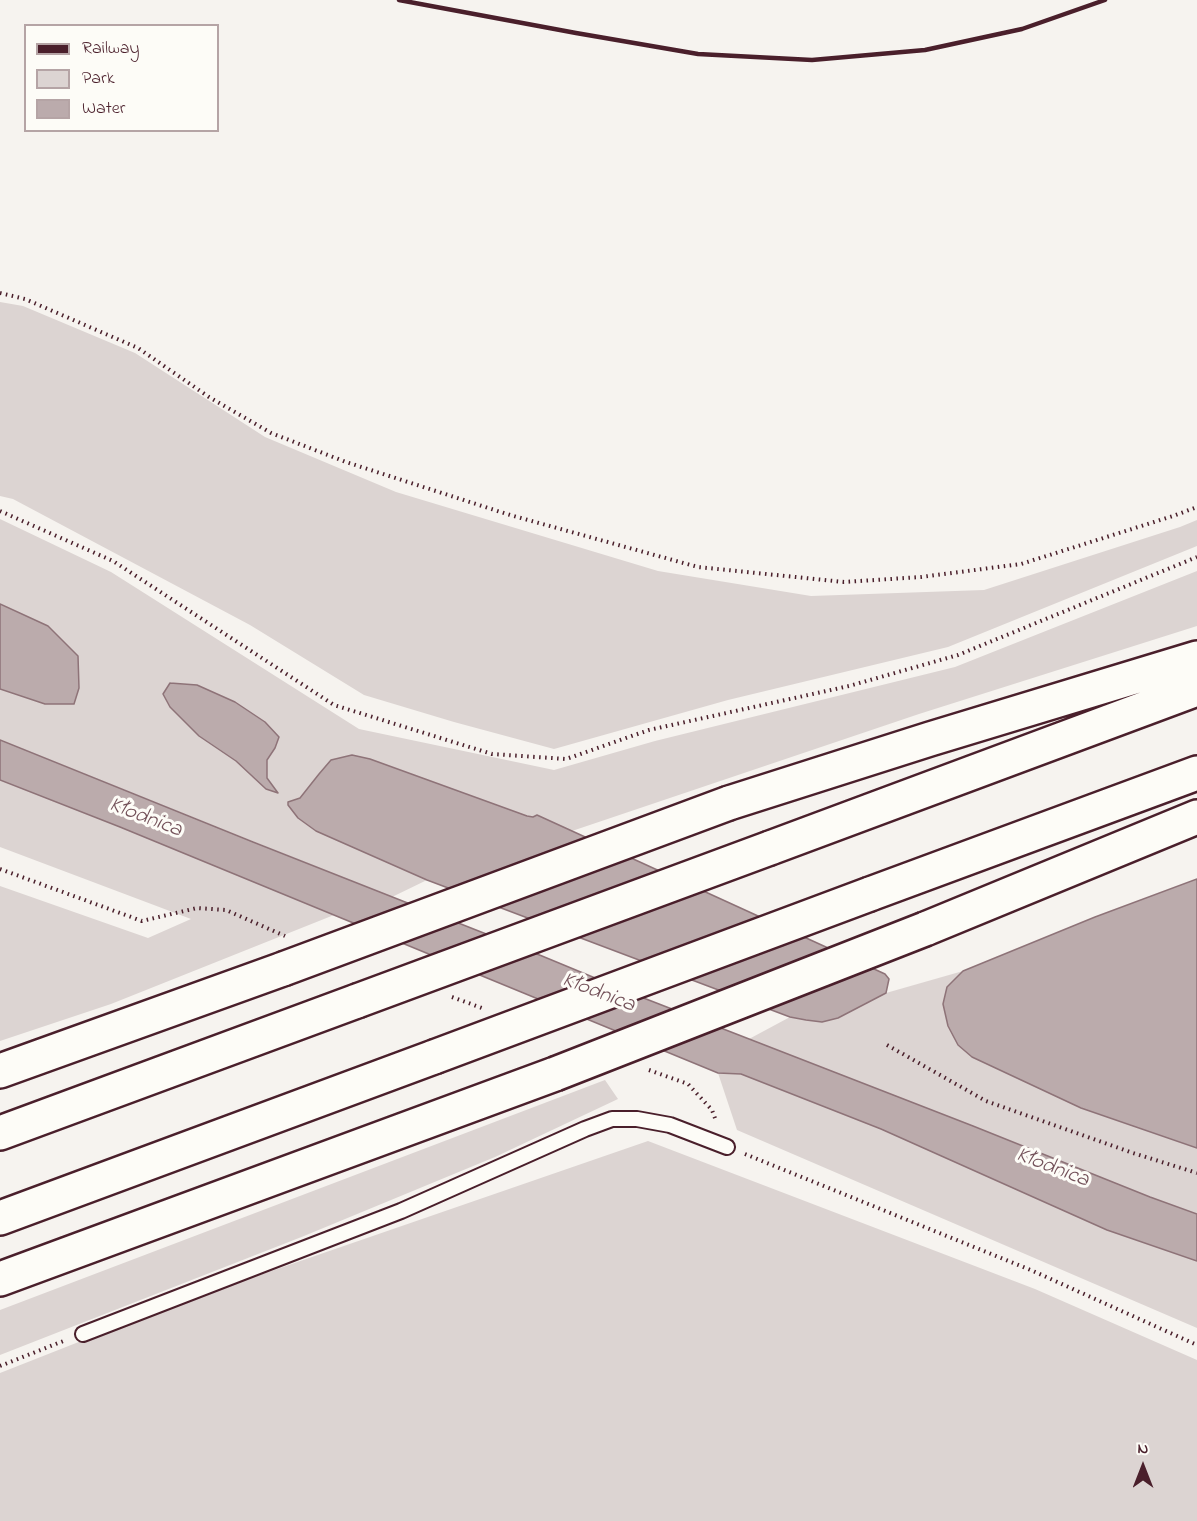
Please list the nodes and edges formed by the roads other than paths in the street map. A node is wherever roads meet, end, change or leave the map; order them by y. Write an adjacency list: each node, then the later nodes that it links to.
1 (1197, 658): 5 (highway, bridge)
2 (1197, 689): 6 (highway, bridge)
3 (1197, 773): 8 (highway, bridge)
4 (1197, 817): 9 (highway, bridge)
5 (0, 1071)
6 (0, 1133)
7 (727, 1147): 10 (lane)
8 (0, 1218)
9 (0, 1278)
10 (83, 1334)

